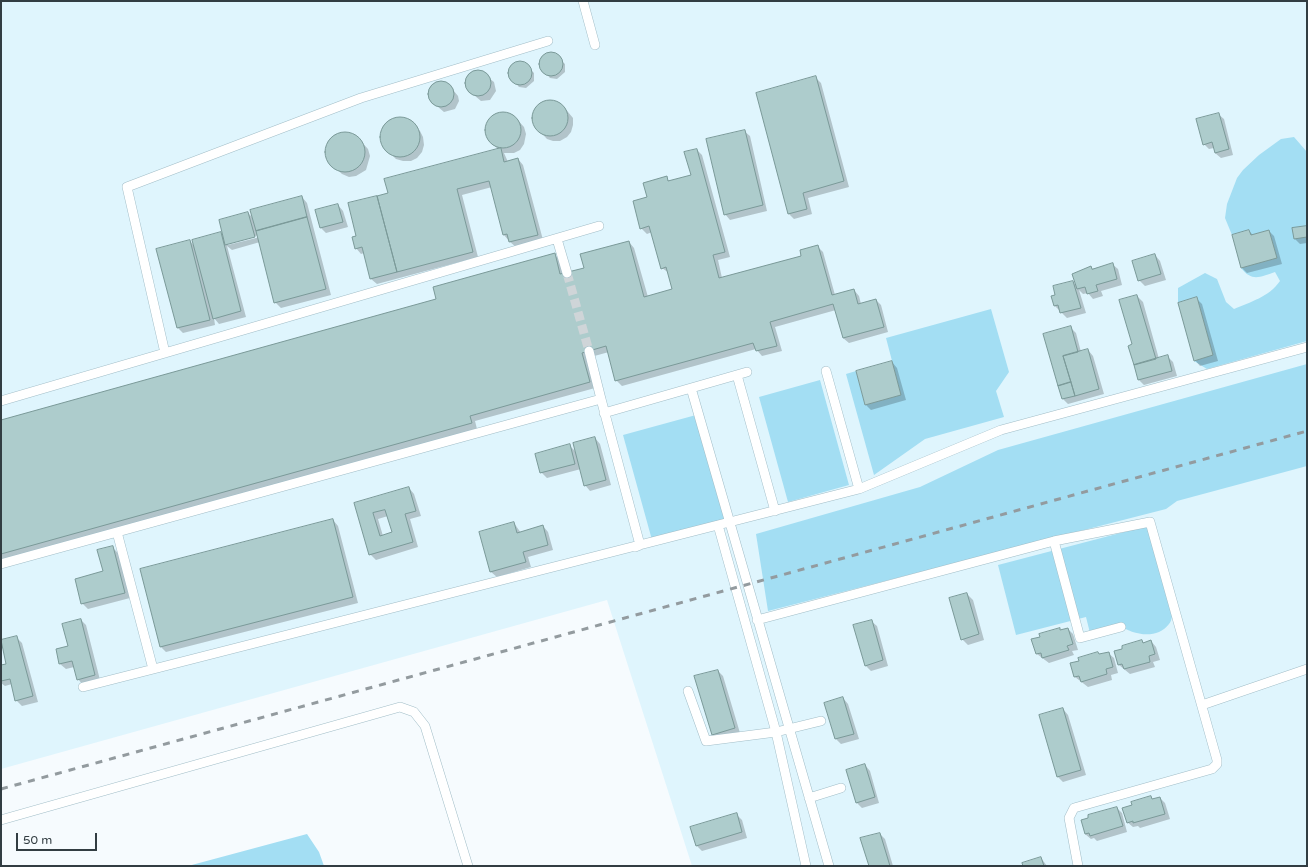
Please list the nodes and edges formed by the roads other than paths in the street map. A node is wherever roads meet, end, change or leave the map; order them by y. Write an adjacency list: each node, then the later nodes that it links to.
1 (583, 1): 3 (street)
2 (548, 41): 9 (street)
3 (595, 45)
4 (599, 226): 5 (street)
5 (557, 239): 6 (street); 9 (street)
6 (567, 273)
7 (1307, 347): 17 (street)
8 (589, 351): 15 (street)
9 (165, 353): 14 (street)
10 (826, 371): 17 (street)
11 (747, 372): 12 (street)
12 (737, 375): 13 (street); 18 (street)
13 (691, 388): 16 (street); 19 (street)
14 (1, 400)
15 (600, 400): 16 (street); 21 (street)
16 (604, 413): 23 (street)
17 (859, 489): 18 (street)
18 (775, 511): 19 (street)
19 (729, 523): 20 (street); 25 (street)
20 (718, 525): 23 (street); 34 (street)
21 (117, 532): 24 (street); 28 (street)
22 (1054, 541): 25 (street); 26 (street); 31 (street)
23 (635, 546): 28 (street)
24 (1, 564)
25 (757, 620): 33 (street)
26 (1122, 627)
27 (1307, 668): 31 (street)
28 (153, 669): 29 (street)
29 (83, 687)
30 (688, 691): 34 (street)
31 (1202, 705): 41 (street)
32 (821, 721): 33 (street)
33 (789, 729): 34 (street); 36 (street)
34 (776, 732): 39 (street)
35 (841, 788): 36 (street)
36 (809, 798): 40 (street)
37 (1, 820): 38 (street)
38 (468, 866)
39 (806, 866)
40 (829, 866)
41 (1078, 866)

